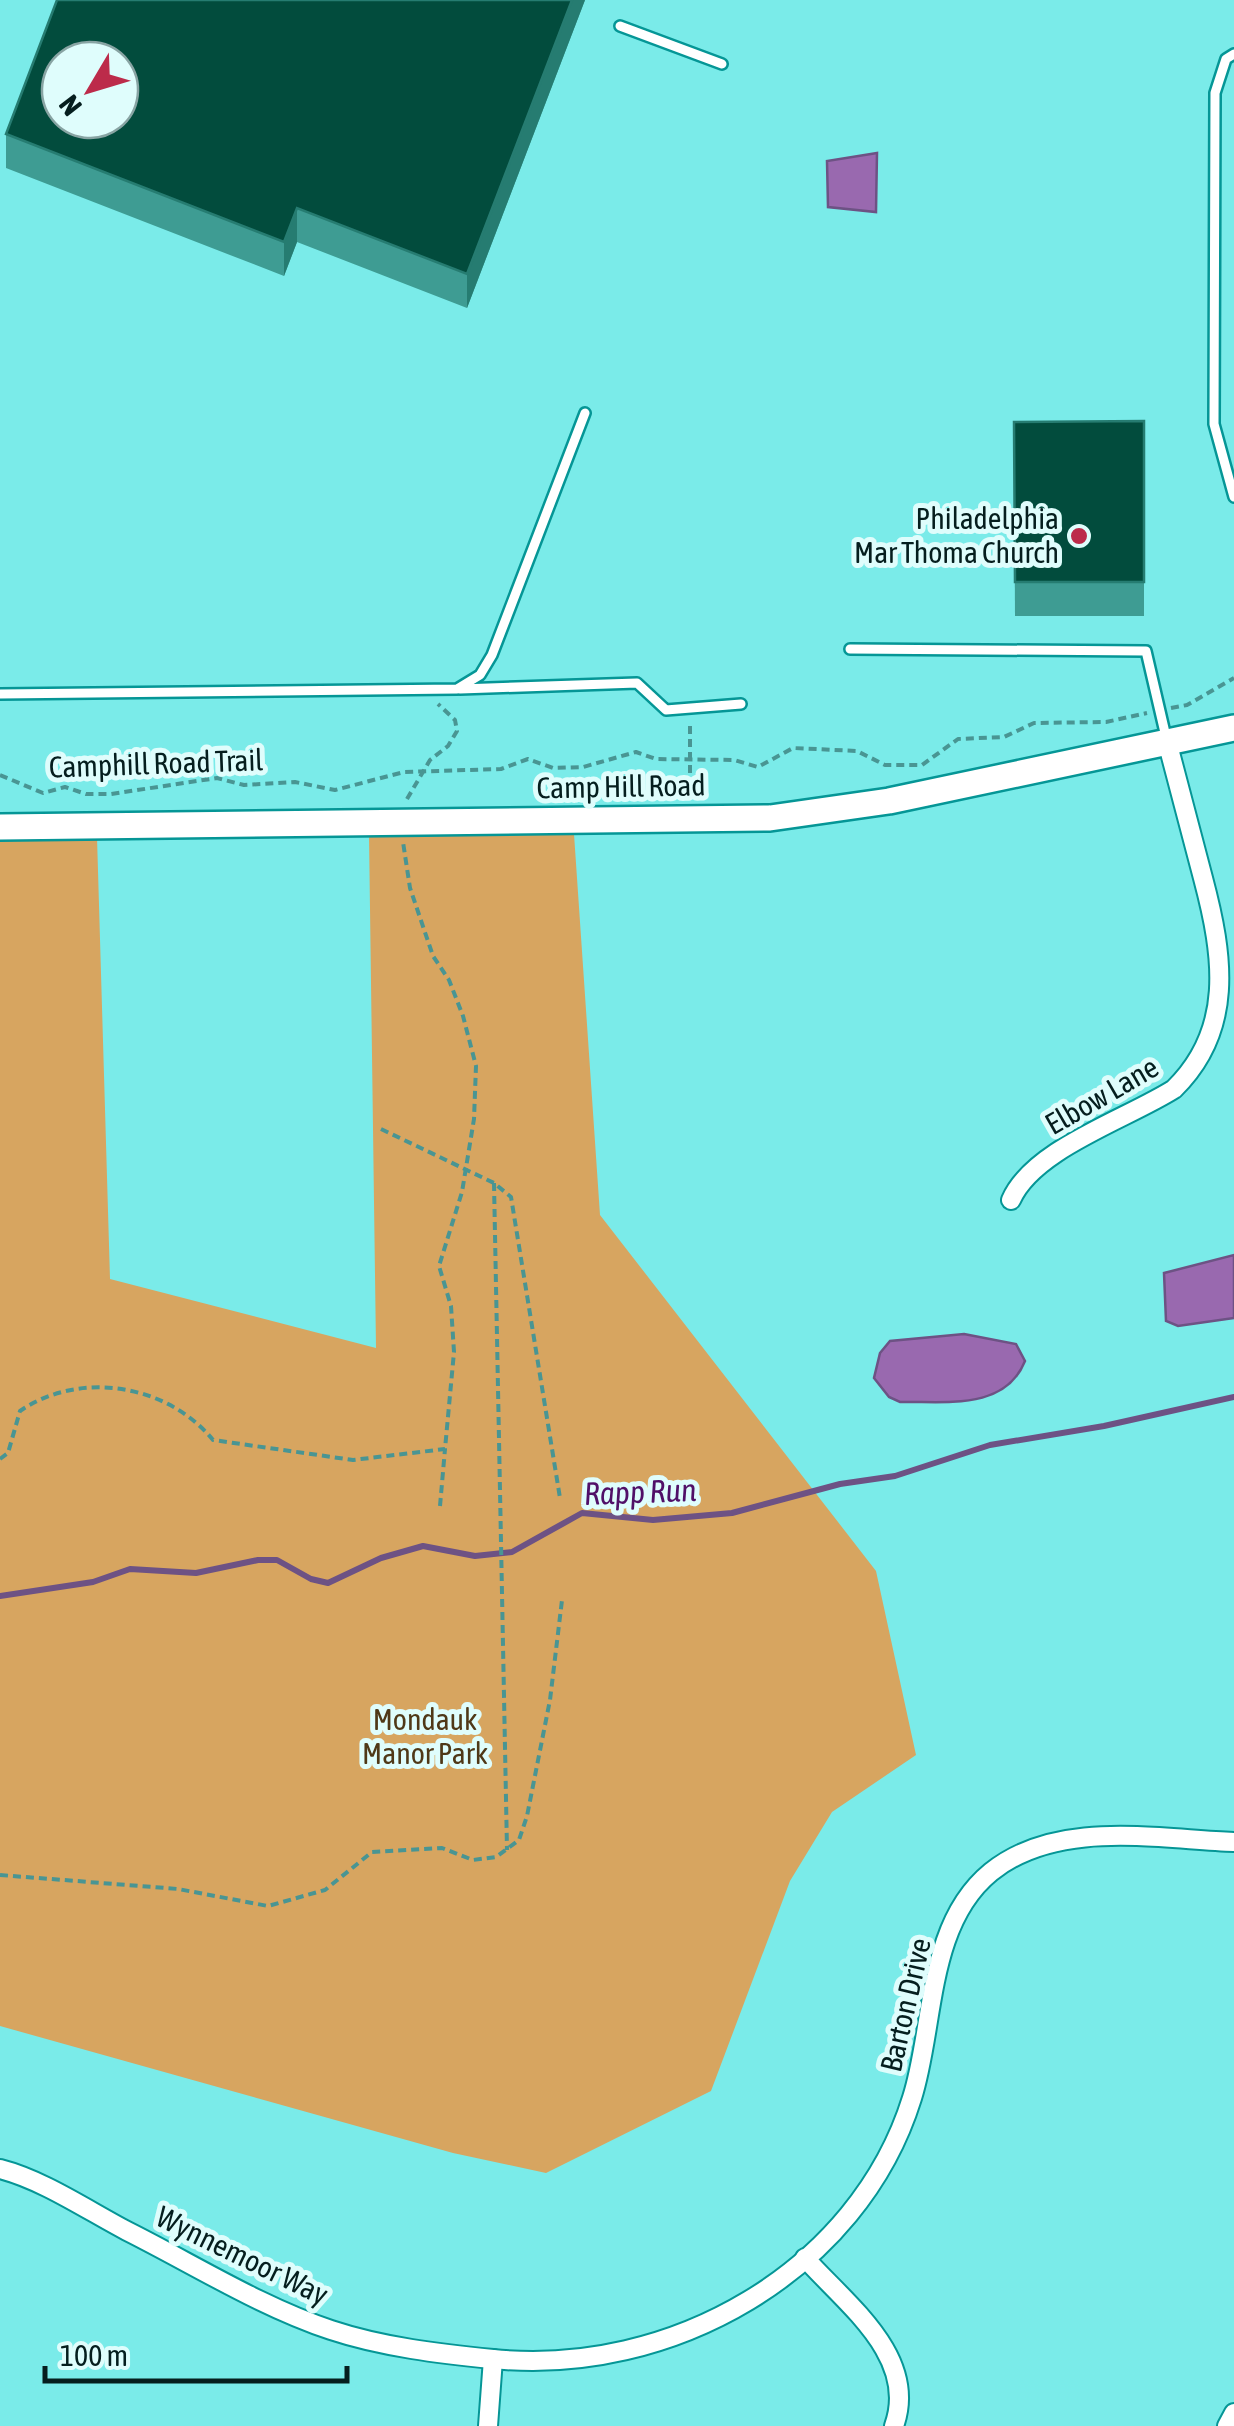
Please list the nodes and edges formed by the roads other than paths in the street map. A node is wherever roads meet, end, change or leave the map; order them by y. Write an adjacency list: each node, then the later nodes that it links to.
1 (620, 26): 3 (lane)
2 (1234, 54): 5 (lane)
3 (722, 64)
4 (585, 414): 7 (lane)
5 (1234, 497)
6 (850, 649): 11 (lane)
7 (457, 688): 8 (lane); 9 (lane)
8 (0, 694)
9 (741, 704)
10 (1234, 728): 11 (street, Camp Hill Road)
11 (1168, 744): 12 (street, Camp Hill Road); 13 (street, Elbow Lane)
12 (0, 827)
13 (1011, 1200)
14 (1234, 1842): 16 (street, Barton Drive)
15 (0, 2169): 17 (street, Wynnemoor Way)
16 (805, 2258): 17 (street, Wynnemoor Way); 20 (street)
17 (493, 2359): 19 (street)
18 (1234, 2413): 21 (street)
19 (488, 2426)
20 (894, 2426)
21 (1227, 2426)

